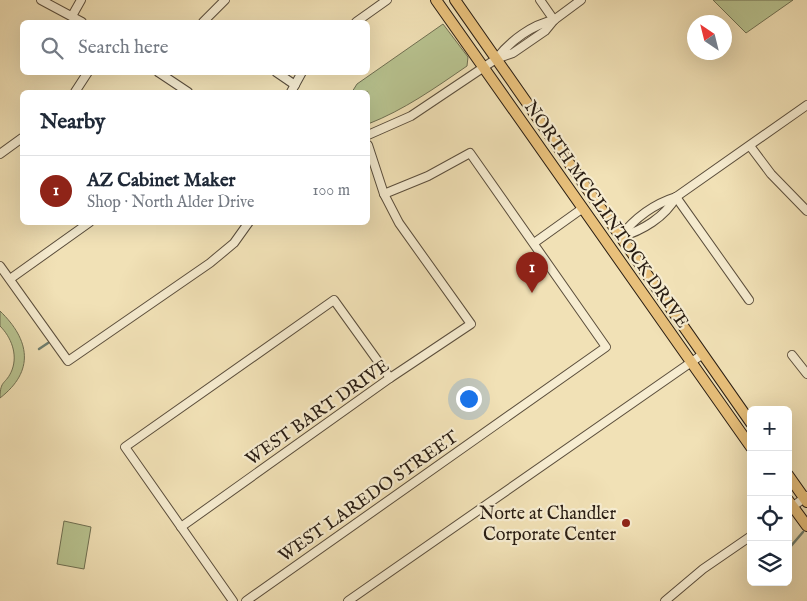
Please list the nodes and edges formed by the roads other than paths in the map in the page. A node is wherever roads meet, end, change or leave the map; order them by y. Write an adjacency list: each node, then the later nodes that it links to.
1 (41, 0): 9 (street)
2 (81, 0): 9 (street)
3 (225, 0): 11 (street)
4 (387, 0): 12 (street)
5 (436, 0): 15 (main road, NORTH MCCLINTOCK DRIVE)
6 (454, 0): 14 (main road, NORTH MCCLINTOCK DRIVE)
7 (540, 0): 13 (street)
8 (581, 0): 13 (street)
9 (72, 16): 10 (street)
10 (79, 20)
11 (204, 20)
12 (359, 20)
13 (554, 20): 14 (street)
14 (496, 59): 15 (street); 35 (main road, NORTH MCCLINTOCK DRIVE)
15 (484, 68): 24 (street); 31 (main road, NORTH MCCLINTOCK DRIVE)
16 (86, 75): 21 (street)
17 (162, 75): 22 (street)
18 (279, 75): 20 (street)
19 (300, 75): 20 (street)
20 (293, 89)
21 (75, 90)
22 (185, 90)
23 (807, 105): 26 (street)
24 (370, 134)
25 (20, 139): 28 (street)
26 (750, 146): 30 (street); 32 (street)
27 (370, 151): 29 (street)
28 (0, 154)
29 (384, 194): 36 (street); 44 (street, WEST BART DRIVE)
30 (676, 197): 35 (street); 39 (street)
31 (583, 208): 36 (street); 42 (main road, NORTH MCCLINTOCK DRIVE)
32 (807, 211)
33 (86, 225): 38 (street)
34 (248, 225): 38 (street)
35 (620, 237): 40 (main road, NORTH MCCLINTOCK DRIVE)
36 (534, 243): 55 (street, WEST LAREDO STREET)
37 (0, 266): 38 (street)
38 (10, 279)
39 (749, 300)
40 (703, 354): 42 (street); 45 (main road, NORTH MCCLINTOCK DRIVE)
41 (792, 355): 43 (street)
42 (691, 362): 46 (main road, NORTH MCCLINTOCK DRIVE); 56 (street)
43 (807, 374)
44 (390, 378): 52 (street, WEST BART DRIVE); 52 (street)
45 (747, 417)
46 (747, 441)
47 (792, 480): 48 (main road)
48 (806, 499): 49 (street)
49 (792, 504)
50 (792, 507): 51 (main road)
51 (807, 526)
52 (181, 527): 54 (street)
53 (747, 539): 57 (street)
54 (233, 601)
55 (246, 601)
56 (348, 601)
57 (665, 601)

